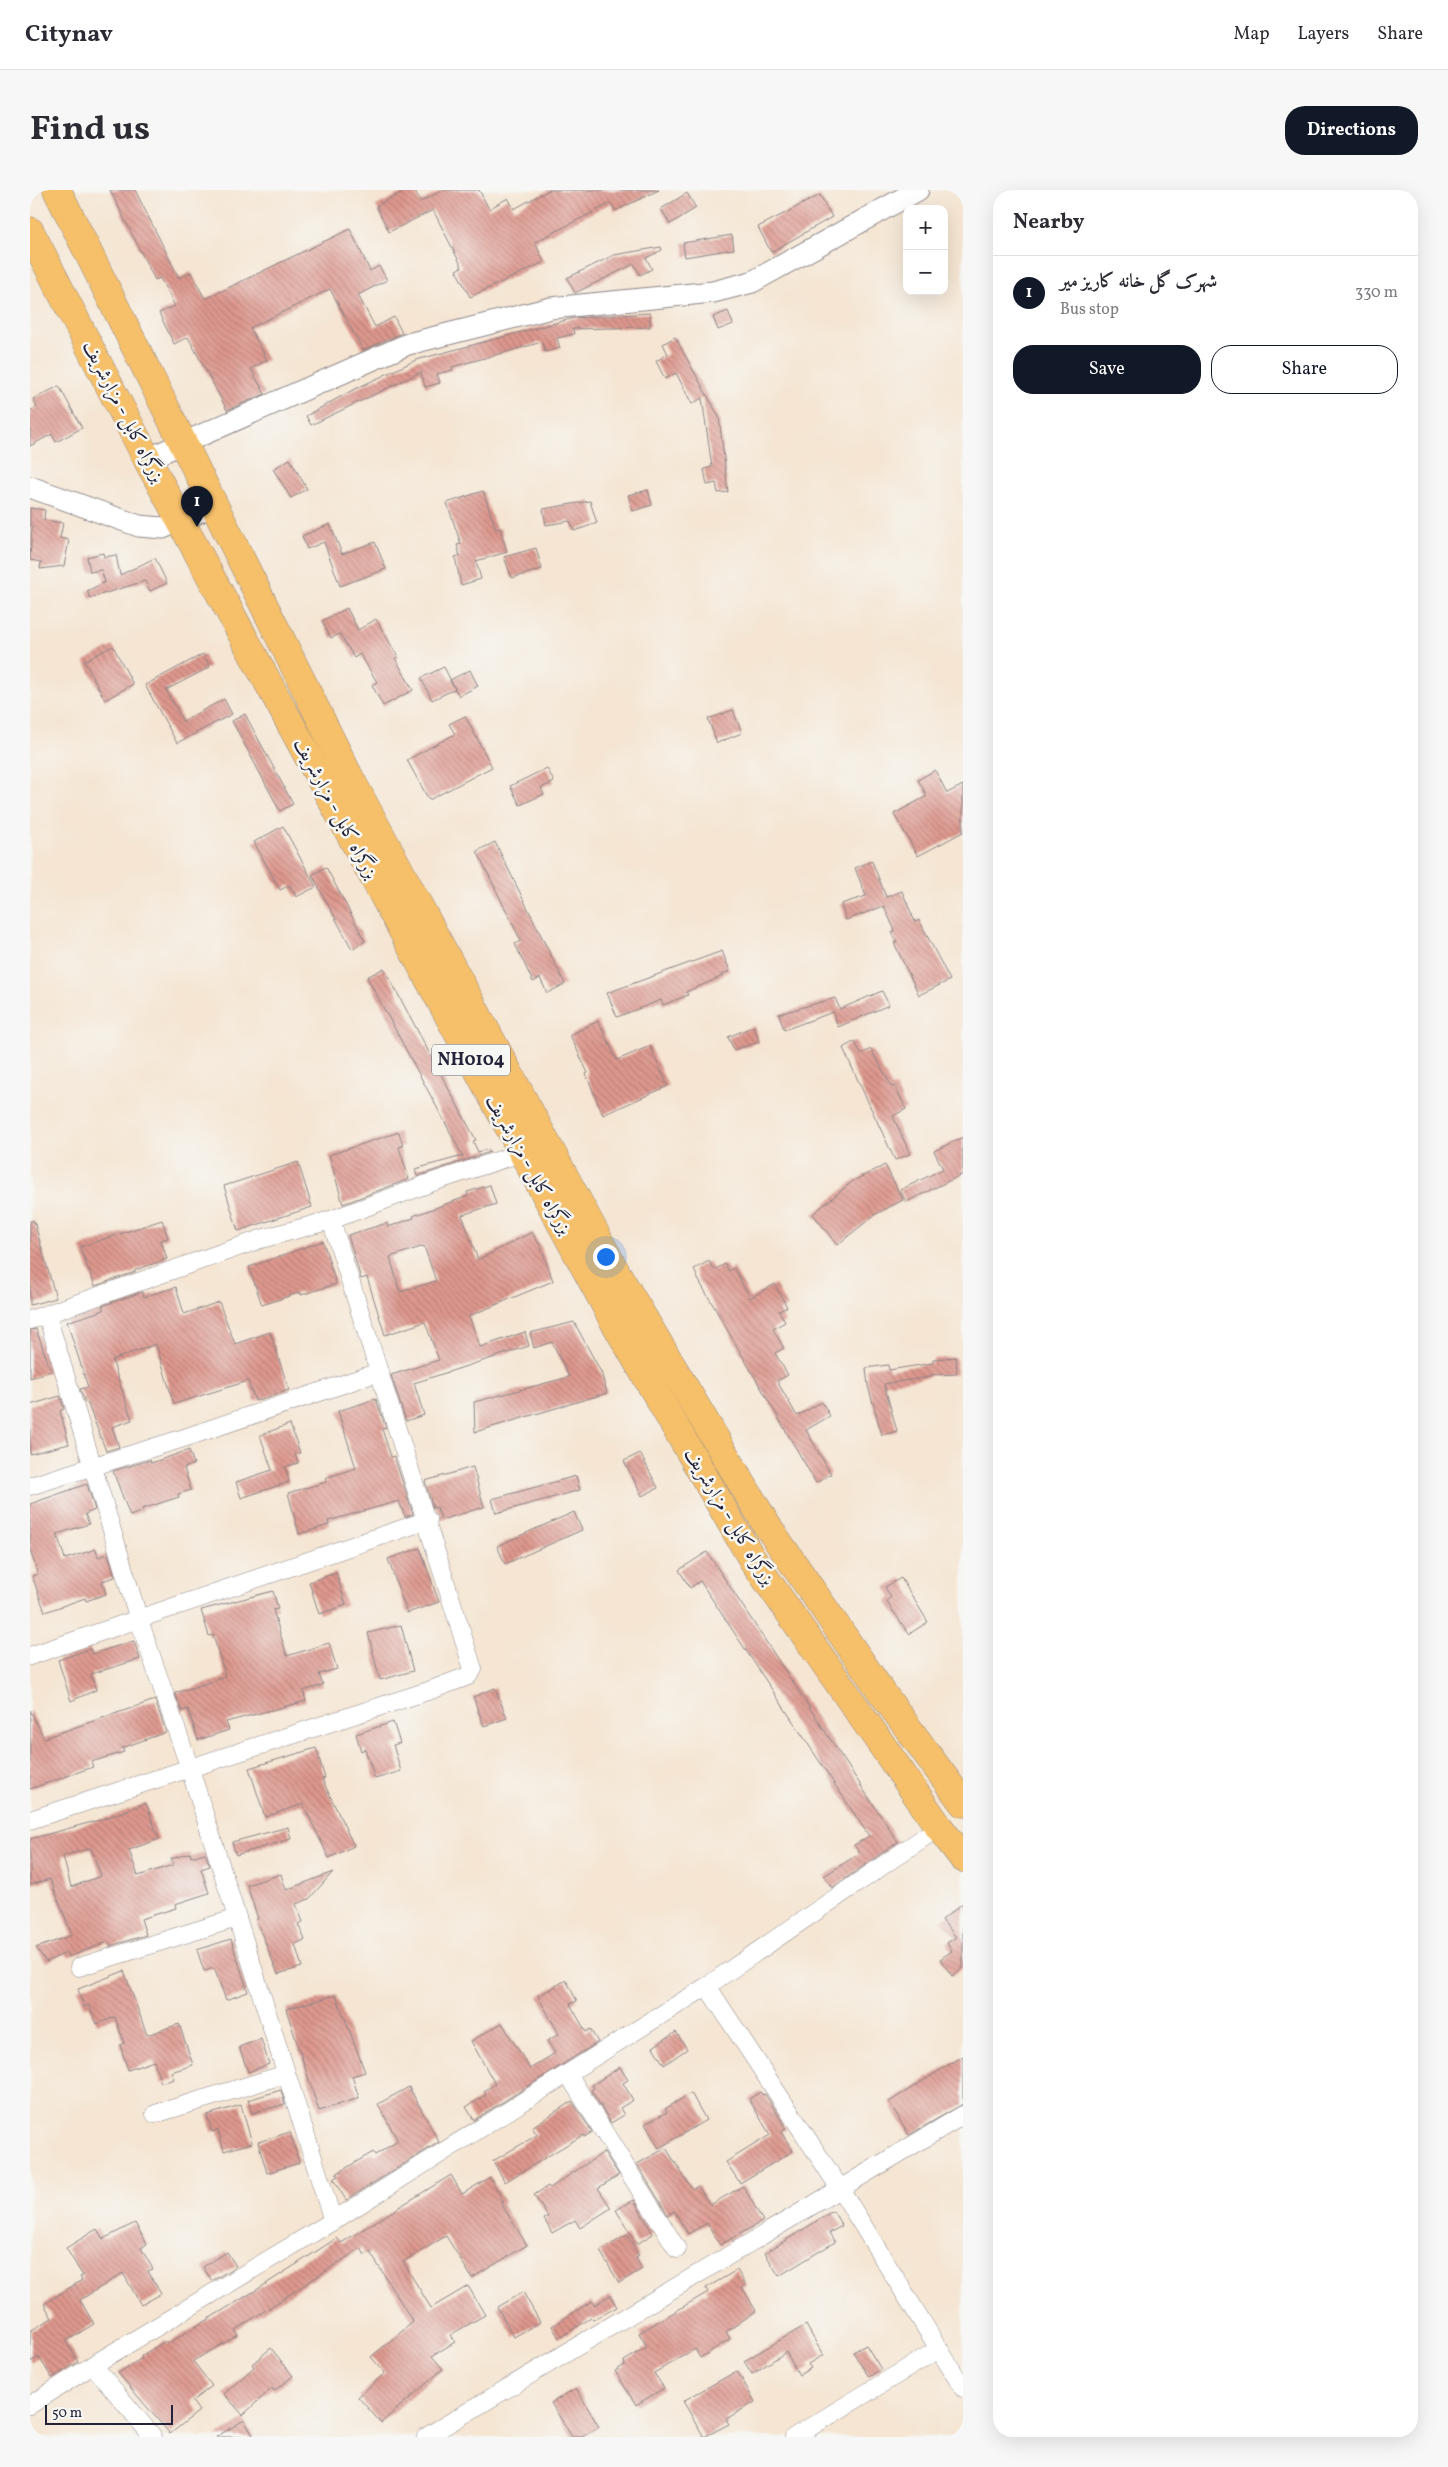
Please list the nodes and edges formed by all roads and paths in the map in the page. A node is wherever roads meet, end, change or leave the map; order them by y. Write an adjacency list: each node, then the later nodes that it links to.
1 (57, 190): 4 (highway, بزرگراه کابل - مزارشریف / NH0104)
2 (918, 190): 4 (street)
3 (30, 231): 5 (highway, بزرگراه کابل - مزارشریف / NH0104)
4 (183, 444): 5 (street); 7 (highway, بزرگراه کابل - مزارشریف / NH0104)
5 (147, 459): 8 (highway, بزرگراه کابل - مزارشریف / NH0104)
6 (30, 488): 8 (street)
7 (215, 505): 8 (street); 9 (highway, بزرگراه کابل - مزارشریف / NH0104)
8 (181, 522): 10 (highway, بزرگراه کابل - مزارشریف / NH0104)
9 (394, 860): 10 (highway); 11 (highway, بزرگراه کابل - مزارشریف / NH0104)
10 (370, 874): 12 (highway, بزرگراه کابل - مزارشریف / NH0104)
11 (488, 1033): 12 (highway); 18 (highway, بزرگراه کابل - مزارشریف / NH0104)
12 (464, 1046): 13 (highway, بزرگراه کابل - مزارشریف / NH0104)
13 (521, 1153): 14 (street); 19 (highway, بزرگراه کابل - مزارشریف / NH0104)
14 (332, 1220): 15 (street); 17 (street)
15 (48, 1315): 16 (street); 20 (street)
16 (30, 1320)
17 (379, 1372): 20 (street); 22 (street)
18 (689, 1395): 19 (highway); 26 (highway, بزرگراه کابل - مزارشریف / NH0104)
19 (665, 1409): 28 (highway, بزرگراه کابل - مزارشریف / NH0104)
20 (94, 1465): 21 (street); 23 (street)
21 (30, 1486)
22 (428, 1520): 23 (street); 25 (street)
23 (139, 1620): 24 (street); 25 (street)
24 (30, 1656)
25 (190, 1769): 27 (street); 29 (street)
26 (960, 1794)
27 (30, 1820)
28 (955, 1844): 31 (street)
29 (237, 1918): 30 (street); 32 (street)
30 (79, 1967)
31 (707, 1986): 33 (street); 36 (street)
32 (286, 2074): 34 (street); 37 (street)
33 (568, 2074): 37 (street); 38 (street)
34 (155, 2114)
35 (963, 2115): 36 (street)
36 (841, 2190): 39 (street); 44 (street)
37 (333, 2221): 40 (street)
38 (677, 2249)
39 (939, 2349): 41 (street); 45 (street)
40 (93, 2364): 42 (street); 43 (street)
41 (963, 2388)
42 (30, 2405)
43 (153, 2437)
44 (426, 2437)
45 (794, 2437)

